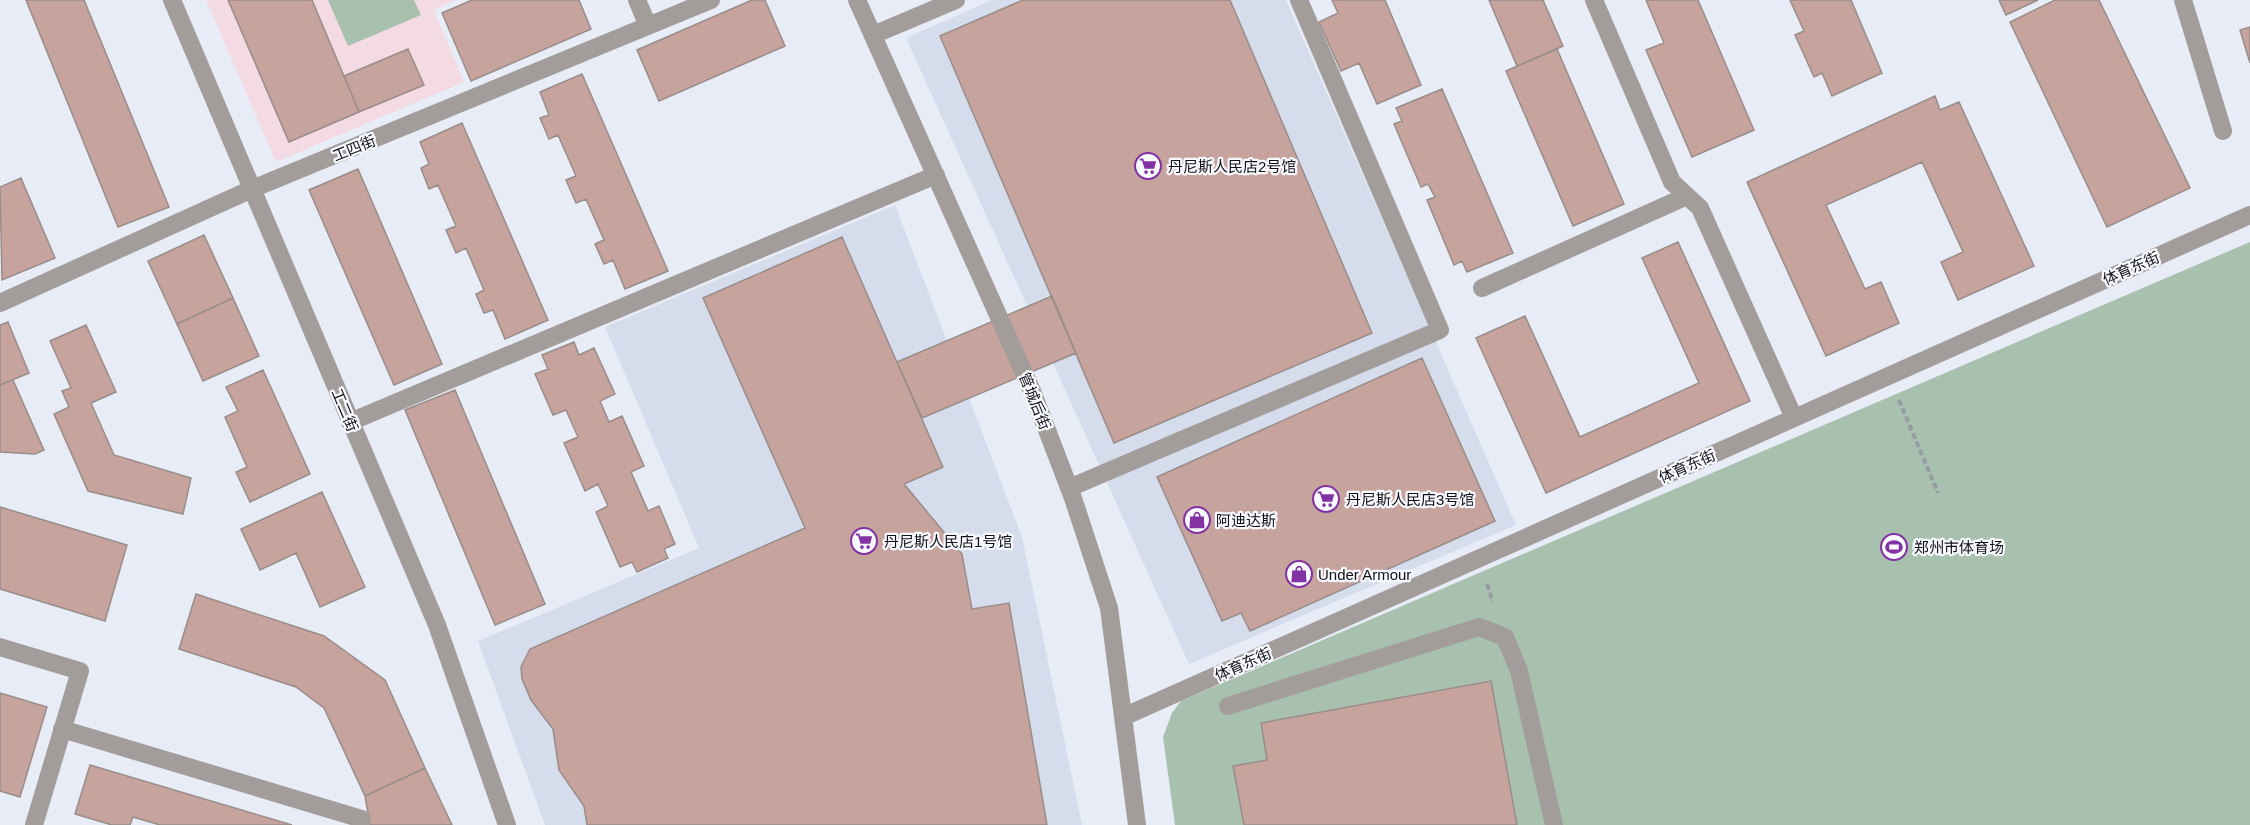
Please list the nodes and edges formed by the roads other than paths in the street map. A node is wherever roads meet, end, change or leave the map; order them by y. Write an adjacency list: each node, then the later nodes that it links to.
1 (172, 0): 13 (street, 工二街)
2 (637, 0): 9 (street)
3 (711, 0): 9 (street, 工四街)
4 (858, 0): 10 (street, 管城后街)
5 (956, 0): 10 (street)
6 (1299, 0): 20 (street)
7 (1594, 0): 14 (street)
8 (2183, 0): 11 (street)
9 (648, 26): 13 (street, 工四街)
10 (873, 35): 12 (street, 管城后街)
11 (2223, 131)
12 (936, 175): 19 (street); 20 (street, 管城后街)
13 (252, 189): 17 (street, 工四街); 19 (street, 工二街)
14 (1687, 196): 16 (street); 18 (street)
15 (2250, 215): 18 (street, 体育东街)
16 (1482, 288)
17 (0, 303)
18 (1794, 418): 23 (street, 体育东街)
19 (350, 422): 27 (street, 工二街)
20 (1069, 489): 23 (street, 管城后街)
21 (0, 647): 24 (street)
22 (1228, 705): 29 (street)
23 (1124, 717): 28 (street, 管城后街)
24 (62, 729): 25 (street); 26 (street)
25 (362, 819)
26 (34, 825)
27 (507, 825)
28 (1137, 825)
29 (1554, 825)

